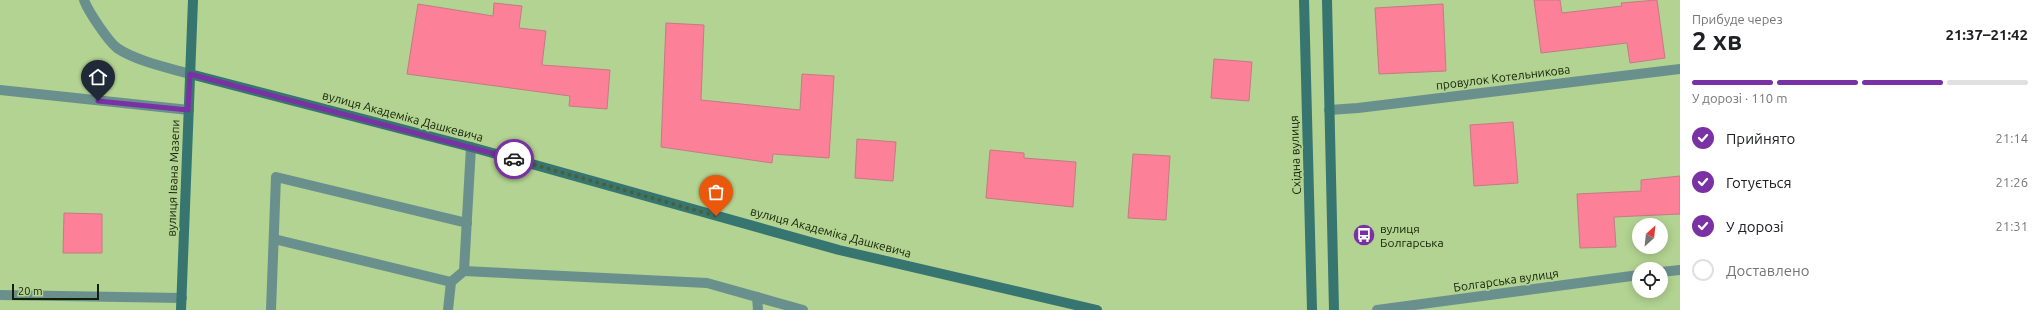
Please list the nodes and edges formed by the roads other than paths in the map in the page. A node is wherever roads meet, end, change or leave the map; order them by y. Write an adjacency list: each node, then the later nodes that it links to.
1 (84, 0): 6 (street)
2 (193, 0): 6 (main road, вулиця Івана Мазепи)
3 (1304, 0): 27 (main road, Східна вулиця)
4 (1326, 0): 9 (main road)
5 (1680, 69): 9 (street, провулок Котельникова)
6 (190, 74): 8 (main road, вулиця Івана Мазепи); 10 (main road, вулиця Академіка Дашкевича)
7 (0, 90): 8 (street)
8 (188, 110): 20 (main road, вулиця Івана Мазепи)
9 (1329, 110): 28 (main road)
10 (470, 147): 11 (street); 26 (main road, вулиця Академіка Дашкевича)
11 (467, 223): 12 (street); 14 (street)
12 (274, 239): 17 (street); 22 (street)
13 (1680, 270): 15 (street)
14 (464, 271): 17 (street); 19 (street)
15 (1668, 271)
16 (1632, 276): 29 (street, Болгарська вулиця)
17 (451, 282): 23 (street)
18 (0, 295): 20 (street)
19 (757, 297): 24 (street); 25 (street)
20 (182, 298): 21 (main road, вулиця Івана Мазепи)
21 (181, 310)
22 (271, 310)
23 (448, 310)
24 (758, 310)
25 (803, 310)
26 (1097, 310)
27 (1312, 310)
28 (1334, 310)
29 (1377, 310)

